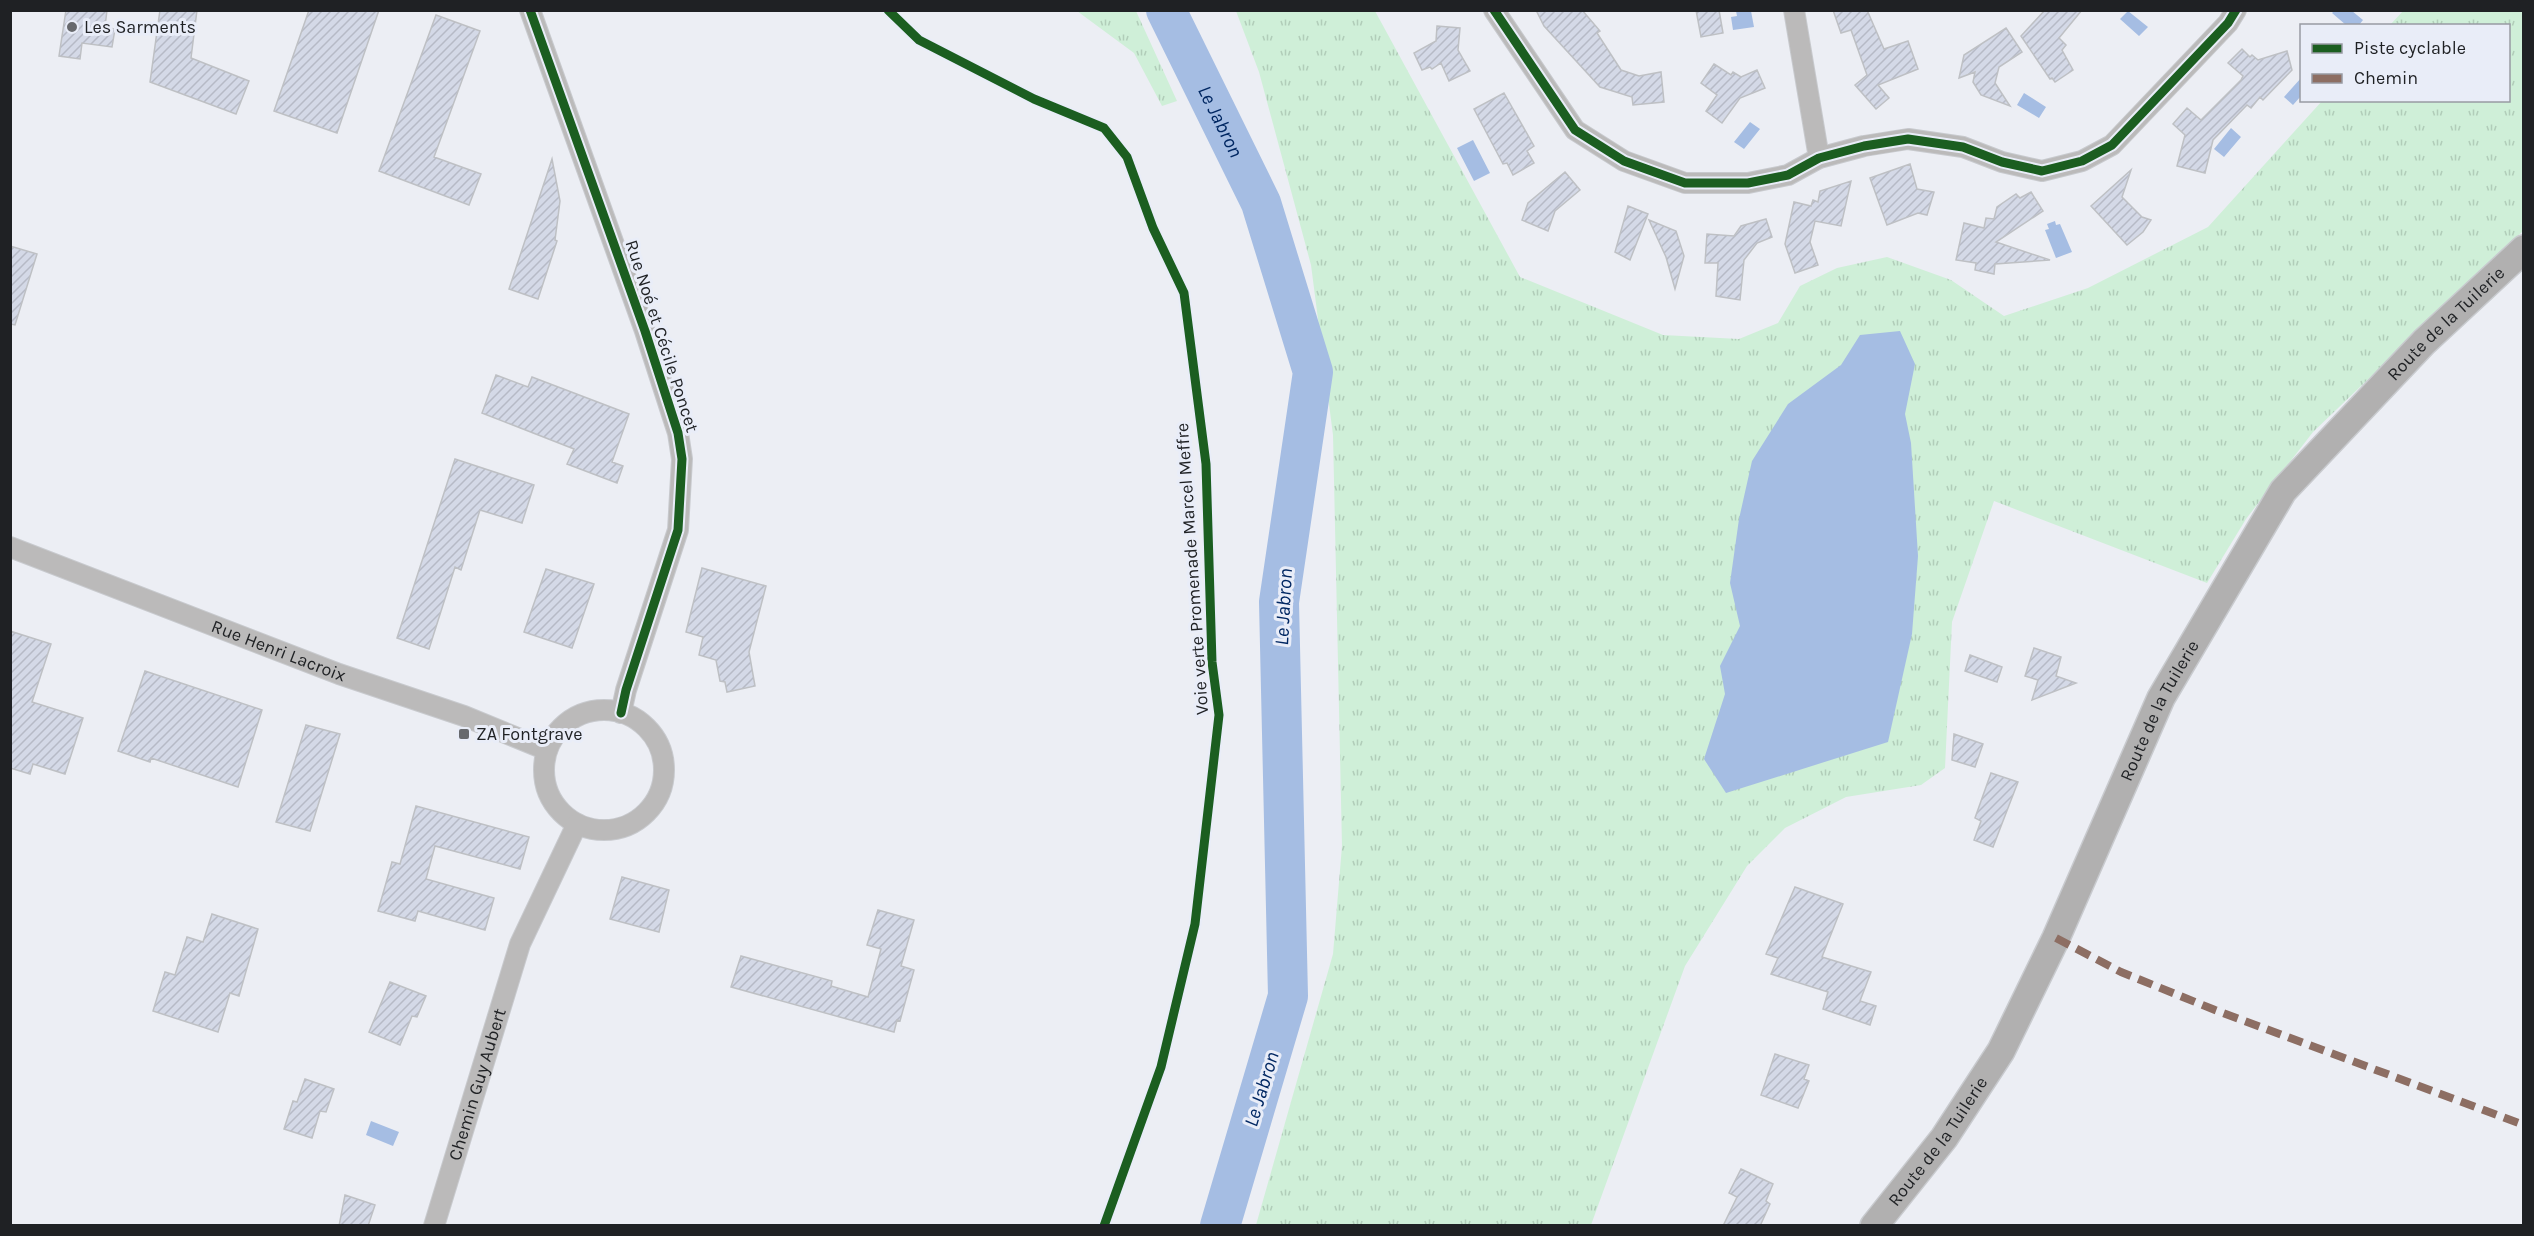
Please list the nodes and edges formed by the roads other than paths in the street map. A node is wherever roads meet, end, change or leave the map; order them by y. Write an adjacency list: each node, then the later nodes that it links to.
1 (530, 10): 8 (street, Rue Noé et Cécile Poncet)
2 (1494, 10): 5 (street)
3 (1794, 10): 5 (street)
4 (2236, 10): 5 (street)
5 (1819, 158)
6 (2523, 249): 12 (main road, Route de la Tuilerie)
7 (10, 548): 9 (street, Rue Henri Lacroix)
8 (621, 712): 9 (street); 10 (street)
9 (547, 750): 10 (street)
10 (577, 824): 11 (street, Chemin Guy Aubert)
11 (434, 1226)
12 (1874, 1226)

